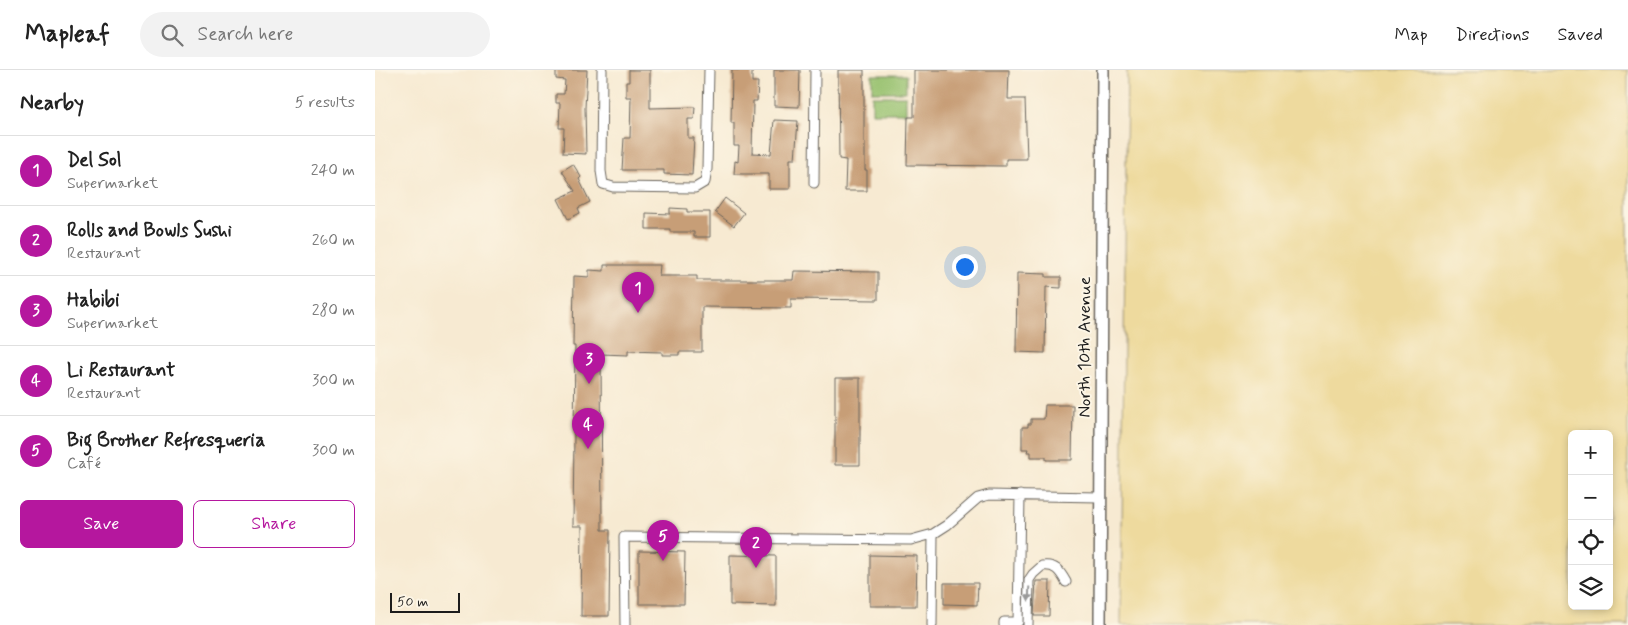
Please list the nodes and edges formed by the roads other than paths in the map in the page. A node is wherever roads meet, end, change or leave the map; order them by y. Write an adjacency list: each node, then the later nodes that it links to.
1 (602, 70): 2 (street)
2 (709, 70)
3 (815, 70): 5 (street)
4 (1103, 70): 7 (main road, North 10th Avenue)
5 (814, 183)
6 (1020, 495): 7 (street); 8 (street); 12 (street)
7 (1100, 496): 14 (main road, North 10th Avenue)
8 (933, 534): 10 (street); 11 (street)
9 (1066, 582): 13 (street, one-way to 13)
10 (625, 625)
11 (932, 625)
12 (1004, 625)
13 (1028, 625)
14 (1100, 625)

